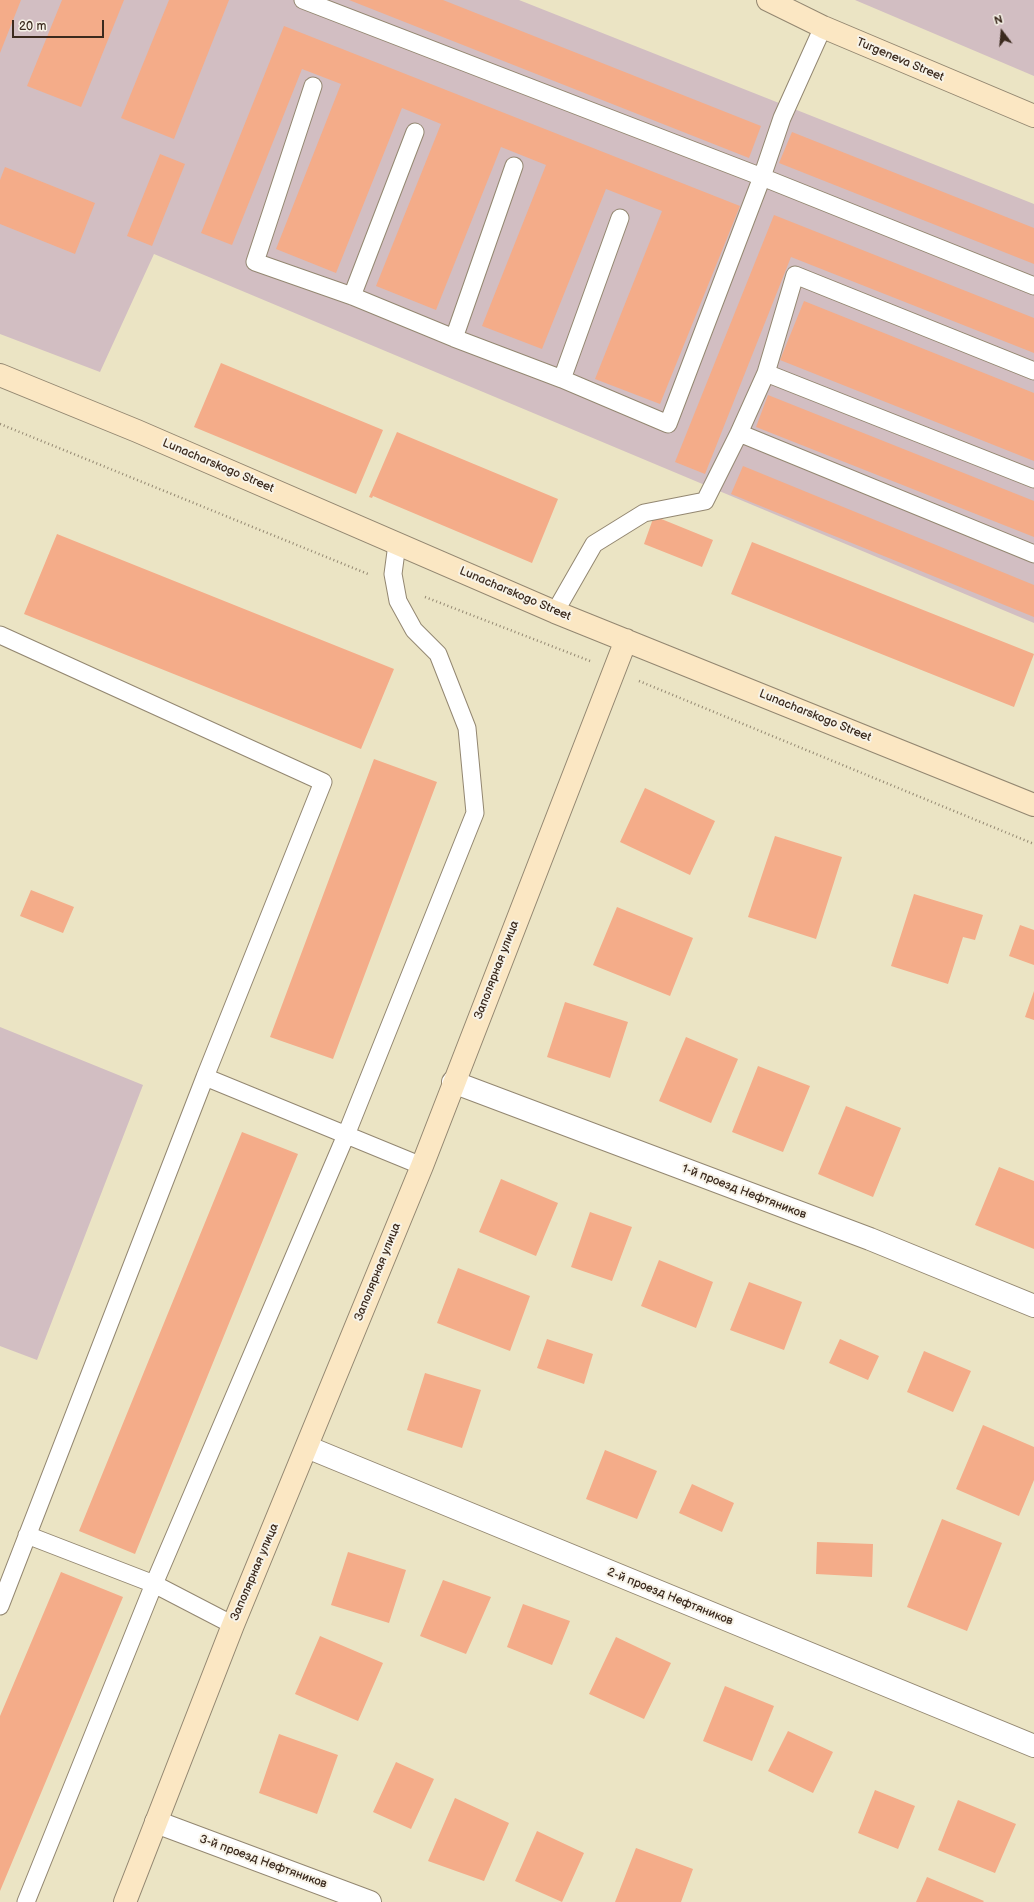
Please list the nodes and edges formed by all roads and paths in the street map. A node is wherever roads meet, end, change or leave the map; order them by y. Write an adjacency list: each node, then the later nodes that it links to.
1 (303, 0): 8 (lane)
2 (768, 0): 3 (street, Turgeneva Street)
3 (823, 27): 5 (street, Turgeneva Street); 8 (lane)
4 (313, 86): 11 (lane)
5 (1034, 116)
6 (415, 132): 11 (lane)
7 (514, 166): 12 (lane)
8 (762, 178): 10 (lane); 15 (lane)
9 (620, 218): 15 (lane)
10 (1034, 286)
11 (352, 296): 12 (lane)
12 (454, 338): 15 (lane)
13 (1034, 371): 14 (lane)
14 (766, 373): 18 (lane); 19 (lane)
15 (562, 379)
16 (1, 380): 20 (street, Lunacharskogo Street)
17 (0, 424): 22 (path)
18 (739, 433): 21 (lane); 23 (lane)
19 (1034, 479)
20 (396, 544): 22 (lane); 23 (street, Lunacharskogo Street)
21 (1034, 554)
22 (395, 585): 26 (path); 31 (lane)
23 (555, 612): 25 (street, Lunacharskogo Street)
24 (0, 635): 29 (lane)
25 (626, 640): 26 (street, Заполярная улица); 27 (street, Lunacharskogo Street)
26 (614, 671): 28 (path); 30 (street, Заполярная улица)
27 (1034, 805)
28 (1034, 844)
29 (205, 1077): 31 (lane); 35 (lane)
30 (453, 1082): 32 (street, Заполярная улица); 33 (street, 1-й проезд Нефтяников)
31 (346, 1135): 32 (lane); 36 (lane)
32 (422, 1166): 34 (street, Заполярная улица)
33 (1034, 1306)
34 (307, 1447): 38 (street, Заполярная улица); 39 (street, 2-й проезд Нефтяников)
35 (27, 1535): 36 (lane); 37 (lane)
36 (154, 1584): 38 (lane); 41 (lane)
37 (0, 1606)
38 (233, 1625): 40 (street, Заполярная улица)
39 (1034, 1746)
40 (156, 1822): 42 (street, Заполярная улица); 43 (street, 3-й проезд Нефтяников)
41 (26, 1902)
42 (126, 1902)
43 (370, 1902)

